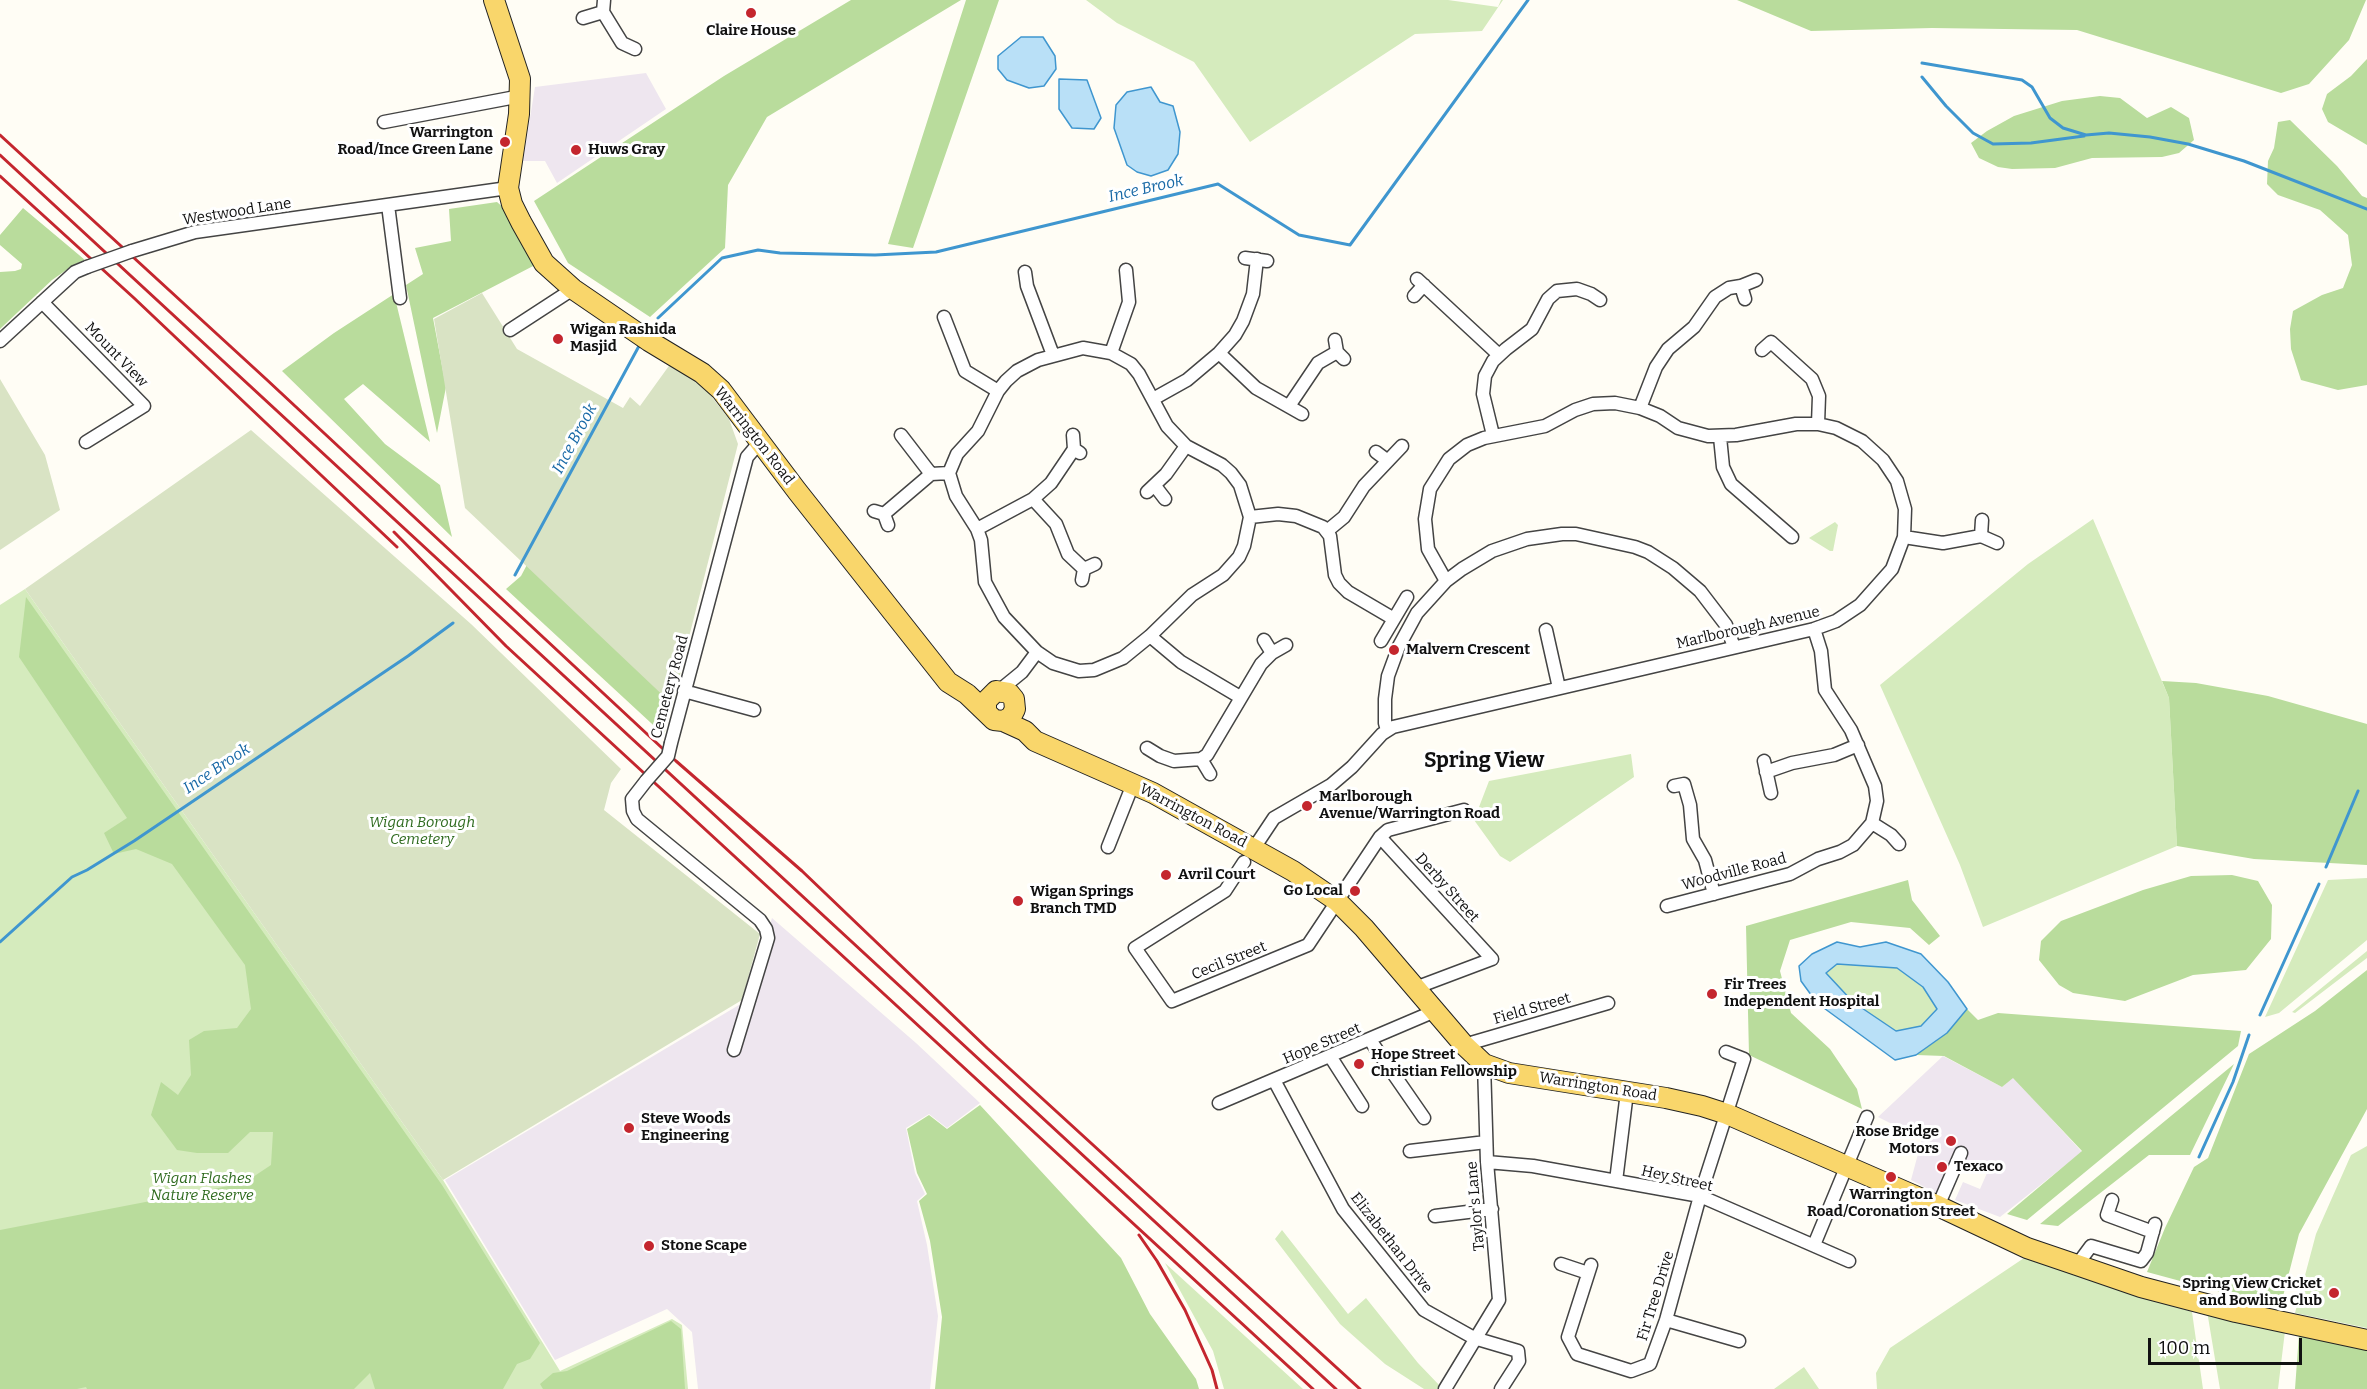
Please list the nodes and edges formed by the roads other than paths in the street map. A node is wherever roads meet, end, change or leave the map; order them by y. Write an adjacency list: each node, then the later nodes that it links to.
1 (494, 0): 5 (main road, Warrington Road)
2 (604, 6): 3 (street); 4 (street)
3 (583, 18)
4 (635, 49)
5 (521, 96): 6 (street); 7 (main road, Warrington Road)
6 (384, 122)
7 (508, 188): 8 (street, Westwood Lane); 14 (main road, Warrington Road)
8 (388, 205): 16 (street); 18 (street, Westwood Lane, bridge)
9 (1256, 259): 26 (street)
10 (1126, 270): 25 (street)
11 (1025, 272): 28 (street)
12 (1756, 280): 13 (street)
13 (1741, 286): 17 (street); 32 (street)
14 (573, 289): 21 (street); 40 (main road, Warrington Road)
15 (1414, 296): 27 (street)
16 (400, 298)
17 (1745, 299)
18 (42, 302): 23 (street, Westwood Lane); 39 (street, Mount View)
19 (1600, 302): 27 (street)
20 (944, 317): 29 (street)
21 (510, 330)
22 (1762, 332): 34 (street)
23 (0, 341)
24 (1339, 350): 31 (street)
25 (1111, 352): 28 (street); 30 (street)
26 (1219, 353): 30 (street); 31 (street)
27 (1499, 355): 37 (street)
28 (1053, 356): 29 (street)
29 (998, 391): 45 (street)
30 (1152, 399): 41 (street)
31 (1289, 406): 33 (street)
32 (1640, 408): 37 (street, Marlborough Avenue); 38 (street, Marlborough Avenue)
33 (1302, 414)
34 (1818, 424): 38 (street, Marlborough Avenue); 56 (street, Marlborough Avenue)
35 (901, 435): 46 (street)
36 (1073, 435): 47 (street)
37 (1493, 435): 59 (street, Marlborough Avenue)
38 (1720, 437): 53 (street)
39 (86, 442)
40 (760, 442): 72 (street, Cemetery Road); 74 (main road, Warrington Road)
41 (1186, 446): 48 (street); 50 (street)
42 (1402, 446): 44 (street)
43 (1376, 452): 44 (street)
44 (1388, 461): 54 (street)
45 (949, 473): 46 (street); 52 (street)
46 (931, 474): 49 (street)
47 (1033, 499): 52 (street); 58 (street)
48 (1165, 499)
49 (882, 517)
50 (1250, 517): 54 (street); 64 (street)
51 (1982, 520): 55 (street)
52 (977, 529): 69 (street)
53 (1788, 529)
54 (1327, 531): 61 (street)
55 (1981, 536): 56 (street); 57 (street)
56 (1904, 537): 62 (street, Marlborough Avenue)
57 (1997, 543)
58 (1087, 571)
59 (1446, 581): 68 (street); 76 (street)
60 (1407, 597): 61 (street)
61 (1394, 619): 66 (street)
62 (1814, 629): 68 (street, Marlborough Avenue); 77 (street)
63 (1546, 630): 71 (street)
64 (1150, 636): 69 (street); 73 (street)
65 (1264, 640): 70 (street)
66 (1382, 641)
67 (1286, 645): 70 (street)
68 (1734, 647): 71 (street, Marlborough Avenue)
69 (1037, 652): 74 (street)
70 (1272, 653): 73 (street)
71 (1559, 687): 76 (street, Marlborough Avenue)
72 (684, 691): 75 (street); 99 (street, Cemetery Road, bridge)
73 (1240, 697): 79 (street)
74 (1002, 704): 81 (main road, Warrington Road)
75 (754, 710)
76 (1387, 730): 89 (street, Marlborough Avenue)
77 (1858, 745): 83 (street); 85 (street)
78 (1147, 748): 79 (street)
79 (1201, 759): 80 (street)
80 (1210, 774)
81 (1133, 784): 88 (street); 89 (main road, Warrington Road)
82 (1684, 784): 90 (street)
83 (1771, 794)
84 (1464, 810): 86 (street)
85 (1872, 823): 87 (street); 90 (street, Woodville Road)
86 (1380, 837): 91 (street); 94 (street, Derby Street)
87 (1899, 844)
88 (1108, 847)
89 (1242, 862): 91 (main road, Warrington Road); 93 (street, Marlborough Avenue)
90 (1714, 894): 92 (street, Woodville Road)
91 (1337, 901): 93 (street, Cecil Street); 94 (main road, Warrington Road)
92 (1667, 906)
93 (1135, 948)
94 (1416, 990): 96 (main road, Warrington Road)
95 (1608, 1003): 98 (street, Field Street)
96 (1435, 1011): 97 (street, Hope Street); 98 (main road, Warrington Road)
97 (1370, 1040): 101 (street, Hope Street); 109 (street)
98 (1464, 1045): 102 (main road, Warrington Road)
99 (734, 1050)
100 (1726, 1052): 107 (street, Fir Tree Drive)
101 (1330, 1056): 103 (street, Hope Street); 106 (street)
102 (1484, 1064): 104 (main road, Warrington Road); 110 (street, Taylor's Lane)
103 (1274, 1080): 105 (street, Hope Street); 126 (street, Elizabethan Drive)
104 (1628, 1092): 107 (main road, Warrington Road); 115 (street)
105 (1219, 1103)
106 (1362, 1106)
107 (1727, 1114): 114 (main road, Warrington Road); 116 (street, Fir Tree Drive)
108 (1867, 1117): 114 (street)
109 (1424, 1118)
110 (1486, 1142): 111 (street); 113 (street, Taylor's Lane)
111 (1410, 1151)
112 (1961, 1153): 118 (street)
113 (1487, 1162): 115 (street, Hey Street); 119 (street, Taylor's Lane)
114 (1847, 1167): 118 (main road, Warrington Road); 121 (street)
115 (1616, 1181): 116 (street, Hey Street)
116 (1700, 1196): 121 (street, Hey Street); 125 (street, Fir Tree Drive)
117 (2112, 1200): 124 (street)
118 (1938, 1206): 124 (main road, Warrington Road)
119 (1492, 1209): 120 (street); 126 (street, Taylor's Lane)
120 (1435, 1216)
121 (1814, 1245): 122 (street, Hey Street)
122 (1849, 1261)
123 (1561, 1264): 125 (street, Fir Tree Drive)
124 (2077, 1266): 127 (main road, Warrington Road)
125 (1666, 1320): 128 (street)
126 (1474, 1338): 129 (street, Taylor's Lane); 130 (street, Elizabethan Drive)
127 (2367, 1340)
128 (1740, 1341)
129 (1445, 1389)
130 (1501, 1389)

